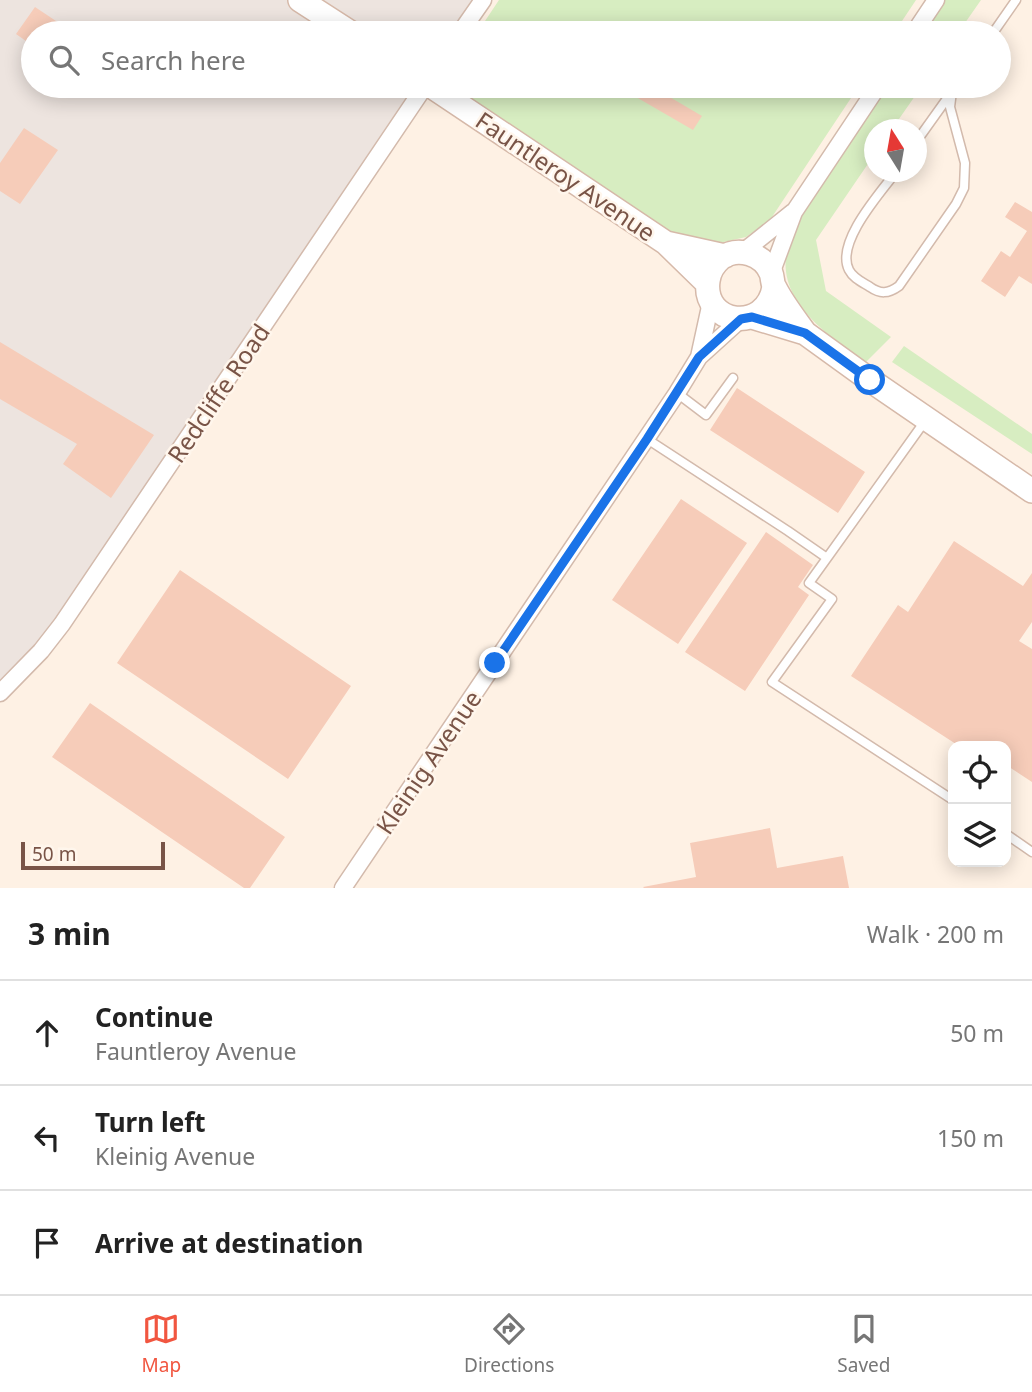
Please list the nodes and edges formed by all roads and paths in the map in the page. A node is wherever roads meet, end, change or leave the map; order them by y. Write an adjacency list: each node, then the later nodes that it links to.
1 (300, 0): 5 (main road)
2 (483, 0): 6 (street)
3 (936, 0): 7 (street)
4 (1016, 0): 8 (lane)
5 (332, 21)
6 (468, 21)
7 (922, 21)
8 (1001, 21)
9 (417, 98): 30 (street, Redcliffe Road)
10 (449, 98): 17 (main road, Fauntleroy Avenue)
11 (870, 98): 16 (street)
12 (947, 98): 14 (lane)
13 (952, 98): 15 (lane)
14 (927, 126)
15 (888, 182)
16 (794, 212): 18 (street); 19 (street)
17 (666, 243): 18 (main road, Fauntleroy Avenue); 20 (main road, Fauntleroy Avenue)
18 (734, 254): 19 (main road); 20 (main road)
19 (773, 280): 21 (main road); 22 (main road)
20 (709, 292): 21 (main road); 23 (street, Kleinig Avenue)
21 (746, 318): 22 (main road); 23 (street, Kleinig Avenue)
22 (805, 333): 26 (main road)
23 (699, 357): 25 (street, Kleinig Avenue)
24 (733, 378): 25 (lane)
25 (677, 393): 27 (street, Kleinig Avenue)
26 (926, 419): 28 (main road); 29 (lane)
27 (647, 439): 29 (lane); 34 (street, Kleinig Avenue)
28 (1032, 491)
29 (827, 558): 31 (lane)
30 (0, 692)
31 (948, 797)
32 (1011, 837): 33 (lane)
33 (1032, 852)
34 (343, 888)

